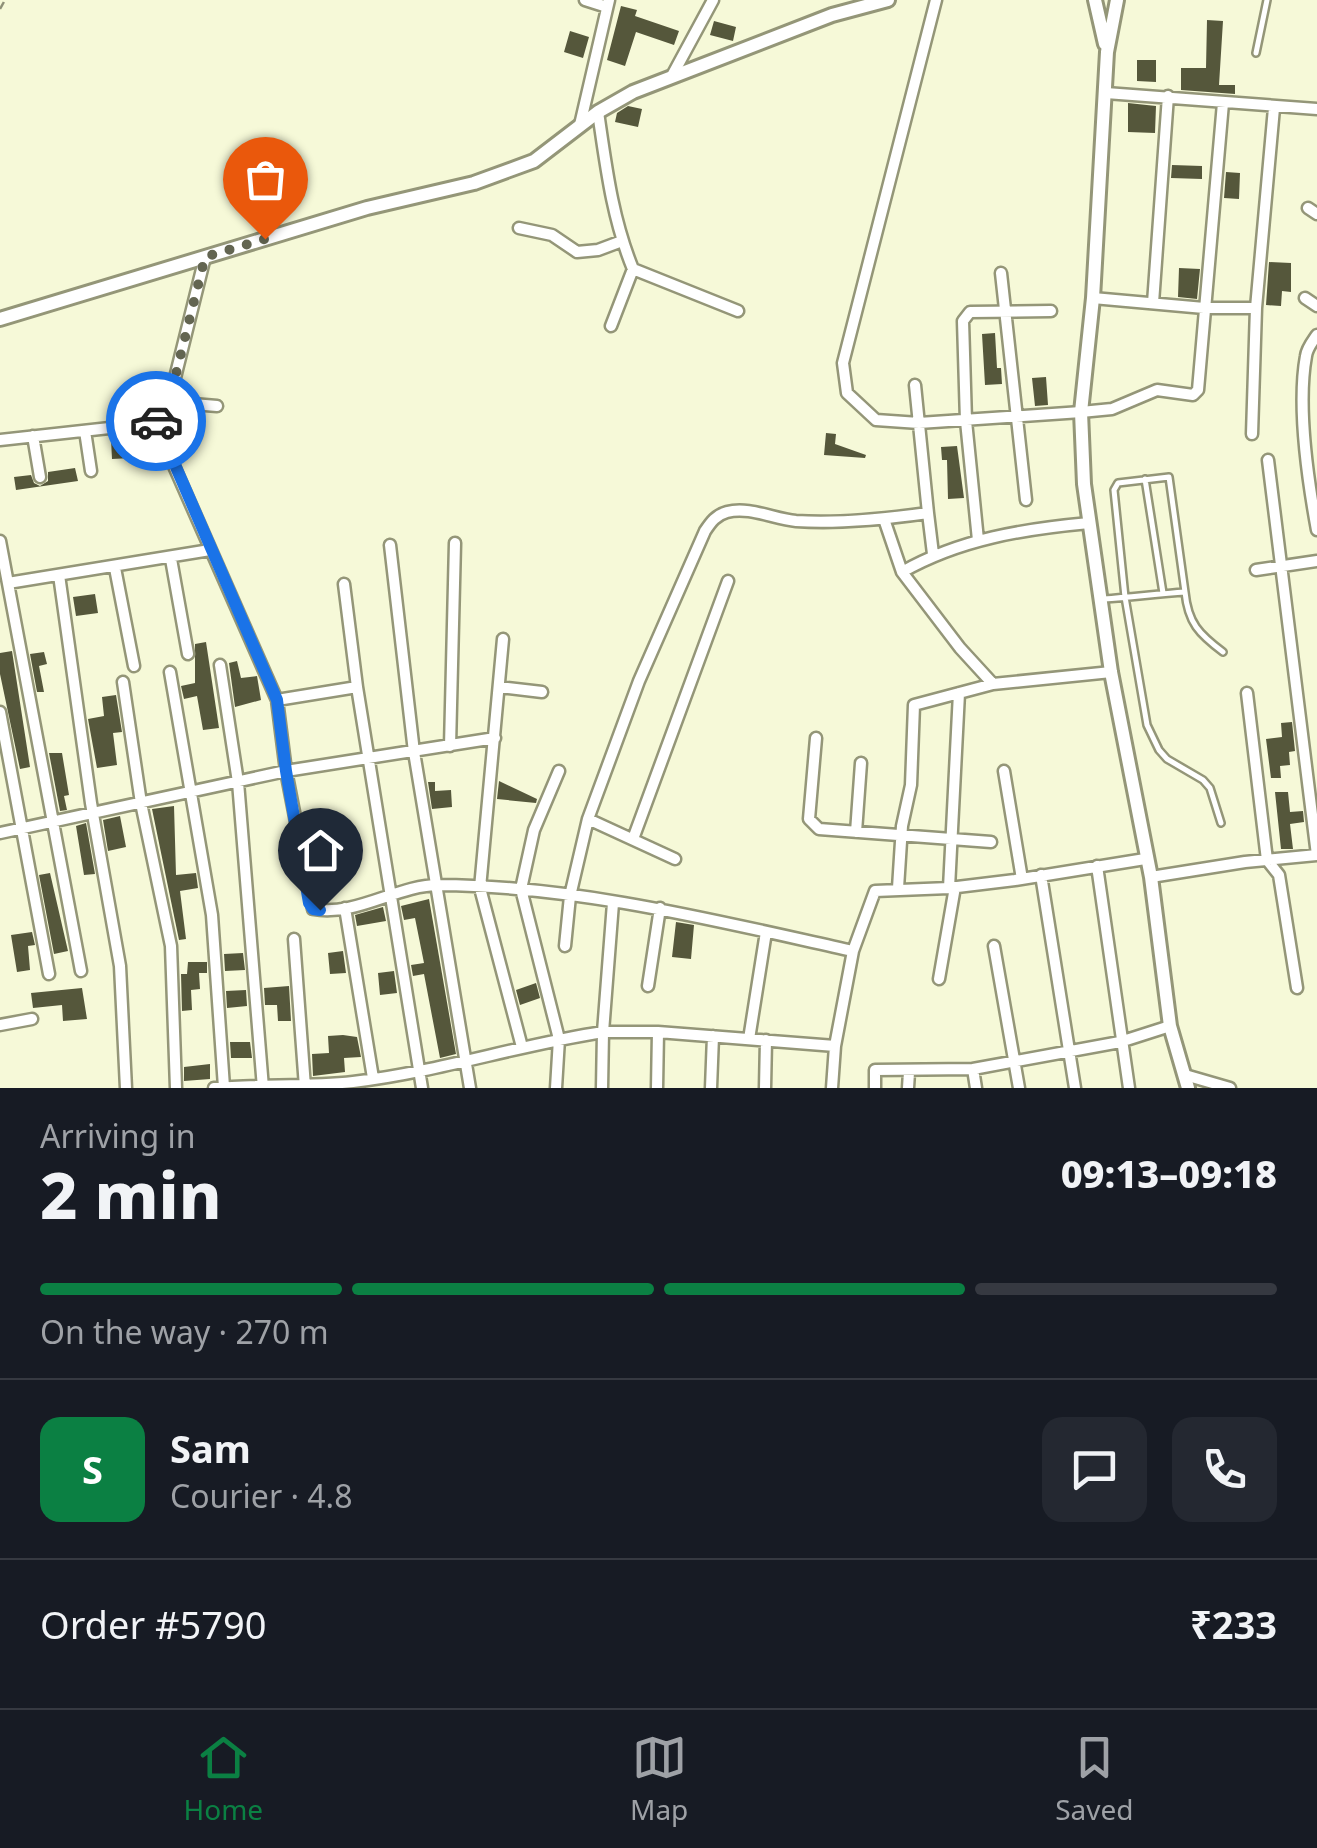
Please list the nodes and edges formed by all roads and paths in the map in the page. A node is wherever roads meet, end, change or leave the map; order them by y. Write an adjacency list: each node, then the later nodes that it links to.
1 (5, 0): 12 (path)
2 (584, 0): 11 (street)
3 (713, 0): 16 (street)
4 (838, 0): 13 (street)
5 (888, 0): 10 (street)
6 (936, 0): 49 (street)
7 (1096, 0): 14 (street)
8 (1117, 0): 14 (street)
9 (1267, 0): 15 (lane)
10 (863, 3): 13 (street)
11 (608, 4): 23 (street)
12 (0, 9)
13 (832, 15): 16 (street)
14 (1107, 52): 17 (street)
15 (1256, 53)
16 (672, 74): 22 (street)
17 (1106, 92): 18 (street); 29 (street)
18 (1168, 96): 19 (street); 31 (street)
19 (1223, 103): 20 (street); 33 (street)
20 (1274, 108): 21 (street); 34 (street)
21 (1317, 109)
22 (598, 112): 23 (street); 25 (street)
23 (580, 125): 26 (street)
24 (519, 228): 25 (street)
25 (622, 241): 27 (street)
26 (205, 257): 38 (street); 42 (street)
27 (633, 268): 35 (street); 39 (street)
28 (1001, 273): 36 (street)
29 (1093, 298): 31 (street); 44 (street)
30 (1305, 298): 32 (street)
31 (1153, 303): 33 (street)
32 (1317, 306)
33 (1204, 308): 34 (street); 44 (street)
34 (1256, 308): 52 (street)
35 (738, 311)
36 (1005, 311): 37 (street); 45 (street); 46 (street)
37 (1052, 311)
38 (0, 318)
39 (611, 326)
40 (1317, 335): 50 (street)
41 (916, 385): 49 (street)
42 (169, 402): 43 (street); 48 (street)
43 (217, 406)
44 (1081, 412): 45 (street); 62 (street)
45 (1016, 415): 46 (street); 59 (street)
46 (966, 420): 49 (street); 65 (street)
47 (1317, 422): 50 (street)
48 (154, 423): 51 (street); 68 (street)
49 (919, 423): 60 (street)
50 (1304, 423): 63 (street)
51 (84, 430): 53 (street); 56 (street)
52 (1252, 434)
53 (33, 436): 54 (street); 57 (street)
54 (0, 440)
55 (1268, 460): 73 (street)
56 (91, 471)
57 (40, 477)
58 (1145, 479): 80 (lane); 81 (lane); 82 (lane)
59 (1026, 500)
60 (928, 513): 61 (street); 69 (street)
61 (884, 520): 75 (street); 113 (street)
62 (1089, 523): 65 (street); 83 (street)
63 (1317, 530)
64 (0, 540): 78 (street)
65 (978, 540): 69 (street)
66 (455, 543): 102 (street)
67 (390, 544): 103 (street)
68 (210, 550): 70 (street); 98 (street)
69 (933, 554): 75 (street)
70 (171, 558): 72 (street); 86 (street)
71 (1317, 561): 73 (street)
72 (115, 568): 76 (street); 87 (street)
73 (1282, 568): 74 (street); 123 (street)
74 (1256, 570)
75 (902, 572): 92 (street)
76 (59, 575): 78 (street); 112 (street)
77 (728, 581): 120 (street)
78 (8, 583): 114 (street)
79 (344, 584): 93 (street)
80 (1185, 592): 81 (lane); 85 (lane)
81 (1162, 593): 82 (lane)
82 (1124, 597): 83 (lane); 115 (lane)
83 (1101, 599): 90 (street)
84 (503, 639): 94 (street)
85 (1223, 652)
86 (188, 654)
87 (134, 666)
88 (220, 666): 109 (street)
89 (170, 672): 110 (street)
90 (1111, 672): 92 (street); 124 (street)
91 (123, 682): 111 (street)
92 (994, 684): 96 (street)
93 (357, 687): 98 (street); 104 (street)
94 (499, 687): 95 (street); 100 (street)
95 (542, 692)
96 (959, 693): 119 (street); 121 (street)
97 (1248, 694): 126 (street)
98 (277, 700): 106 (street)
99 (0, 712): 116 (street)
100 (495, 738): 102 (street); 133 (street)
101 (816, 738): 117 (street)
102 (450, 746): 103 (street)
103 (414, 752): 104 (street); 131 (street)
104 (369, 757): 106 (street); 137 (street)
105 (861, 763): 117 (street)
106 (286, 771): 109 (street); 139 (street)
107 (559, 771): 135 (street)
108 (1004, 771): 130 (street)
109 (238, 782): 110 (street); 173 (street)
110 (190, 791): 111 (street); 174 (street)
111 (141, 803): 112 (street); 176 (street)
112 (94, 812): 114 (street); 175 (street)
113 (588, 819): 120 (street); 136 (street)
114 (54, 822): 116 (street); 146 (street)
115 (1221, 823)
116 (23, 828): 118 (street); 147 (street)
117 (856, 832): 119 (street)
118 (0, 833)
119 (902, 836): 121 (street); 134 (street)
120 (633, 838): 125 (street)
121 (950, 838): 122 (street); 132 (street)
122 (991, 842)
123 (1317, 855): 126 (street)
124 (1145, 858): 127 (street); 129 (street)
125 (675, 859)
126 (1267, 860): 129 (street); 150 (street)
127 (1097, 866): 128 (street); 160 (street)
128 (1041, 876): 130 (street); 163 (street)
129 (1151, 877): 153 (street)
130 (1022, 878): 132 (street)
131 (435, 885): 133 (street); 137 (street); 165 (street)
132 (952, 887): 134 (street); 148 (street)
133 (480, 888): 135 (street); 162 (street)
134 (898, 888): 145 (street)
135 (521, 889): 136 (street); 157 (street)
136 (570, 896): 138 (street); 143 (street)
137 (389, 898): 139 (street); 167 (street)
138 (613, 903): 140 (street); 154 (street)
139 (346, 908): 169 (street)
140 (660, 908): 141 (street); 149 (street)
141 (766, 932): 145 (street); 158 (street)
142 (294, 939): 171 (street)
143 (564, 946)
144 (994, 946): 164 (street)
145 (853, 951): 161 (street)
146 (81, 971)
147 (49, 974)
148 (939, 978)
149 (648, 986)
150 (1297, 988)
151 (32, 1018): 152 (street)
152 (0, 1025)
153 (1170, 1026): 160 (street); 170 (street)
154 (602, 1032): 155 (street); 157 (street); 181 (street)
155 (658, 1032): 156 (street); 182 (street)
156 (713, 1036): 158 (street); 183 (street)
157 (559, 1039): 162 (street); 180 (street)
158 (749, 1039): 159 (street)
159 (766, 1040): 161 (street); 184 (street)
160 (1120, 1042): 163 (street); 191 (street)
161 (836, 1046): 185 (street)
162 (522, 1047): 165 (street)
163 (1070, 1052): 164 (street); 190 (street)
164 (1014, 1062): 166 (street); 189 (street)
165 (468, 1063): 167 (street); 179 (street)
166 (973, 1069): 168 (street); 188 (street)
167 (420, 1072): 169 (street); 178 (street)
168 (909, 1072): 186 (street); 187 (street)
169 (373, 1078): 172 (street)
170 (1186, 1082): 192 (street)
171 (305, 1085): 172 (street); 173 (street)
172 (352, 1085)
173 (263, 1086): 174 (street)
174 (224, 1087): 177 (street)
175 (126, 1088)
176 (176, 1088)
177 (214, 1088)
178 (422, 1088)
179 (470, 1088)
180 (556, 1088)
181 (602, 1088)
182 (657, 1088)
183 (711, 1088)
184 (766, 1088)
185 (832, 1088)
186 (875, 1088)
187 (908, 1088)
188 (976, 1088)
189 (1020, 1088)
190 (1075, 1088)
191 (1129, 1088)
192 (1230, 1088)

